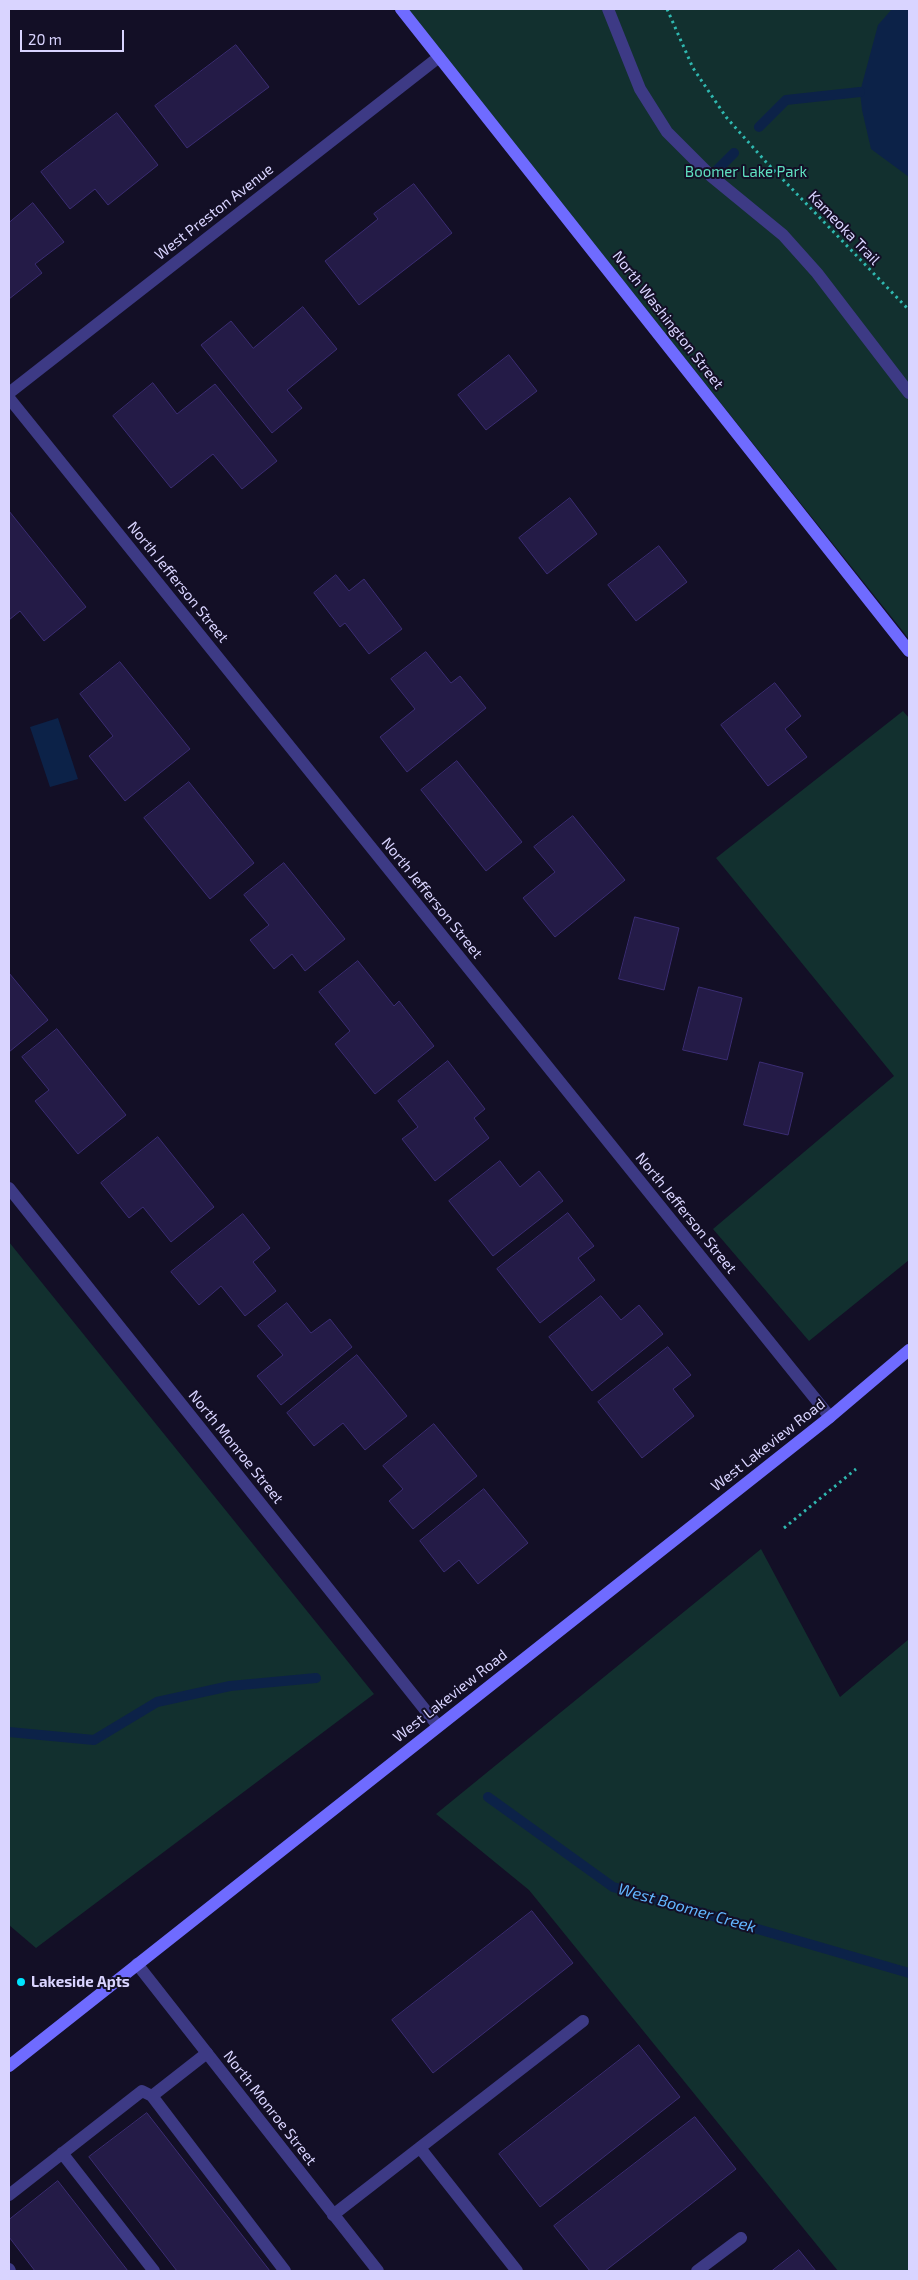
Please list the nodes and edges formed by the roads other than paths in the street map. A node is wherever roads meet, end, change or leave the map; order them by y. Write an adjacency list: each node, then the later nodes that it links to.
1 (401, 9): 3 (main road, North Washington Street)
2 (608, 9): 5 (street)
3 (439, 57): 4 (street, West Preston Avenue); 7 (main road, North Washington Street)
4 (9, 393)
5 (909, 393)
6 (9, 398): 10 (street, North Jefferson Street)
7 (909, 651)
8 (9, 1188): 11 (street, North Monroe Street)
9 (909, 1350): 10 (main road, West Lakeview Road)
10 (830, 1417): 11 (main road, West Lakeview Road)
11 (438, 1726): 12 (main road, West Lakeview Road)
12 (137, 1964): 14 (street, North Monroe Street); 15 (main road, West Lakeview Road)
13 (583, 2021): 17 (street)
14 (207, 2053): 16 (street); 20 (street, North Monroe Street)
15 (9, 2066)
16 (152, 2096): 18 (street); 23 (street)
17 (420, 2148): 20 (street); 25 (street)
18 (62, 2153): 19 (street); 22 (street)
19 (9, 2195)
20 (333, 2215): 24 (street, North Monroe Street)
21 (740, 2238): 26 (street)
22 (154, 2271)
23 (285, 2271)
24 (378, 2271)
25 (517, 2271)
26 (697, 2271)

